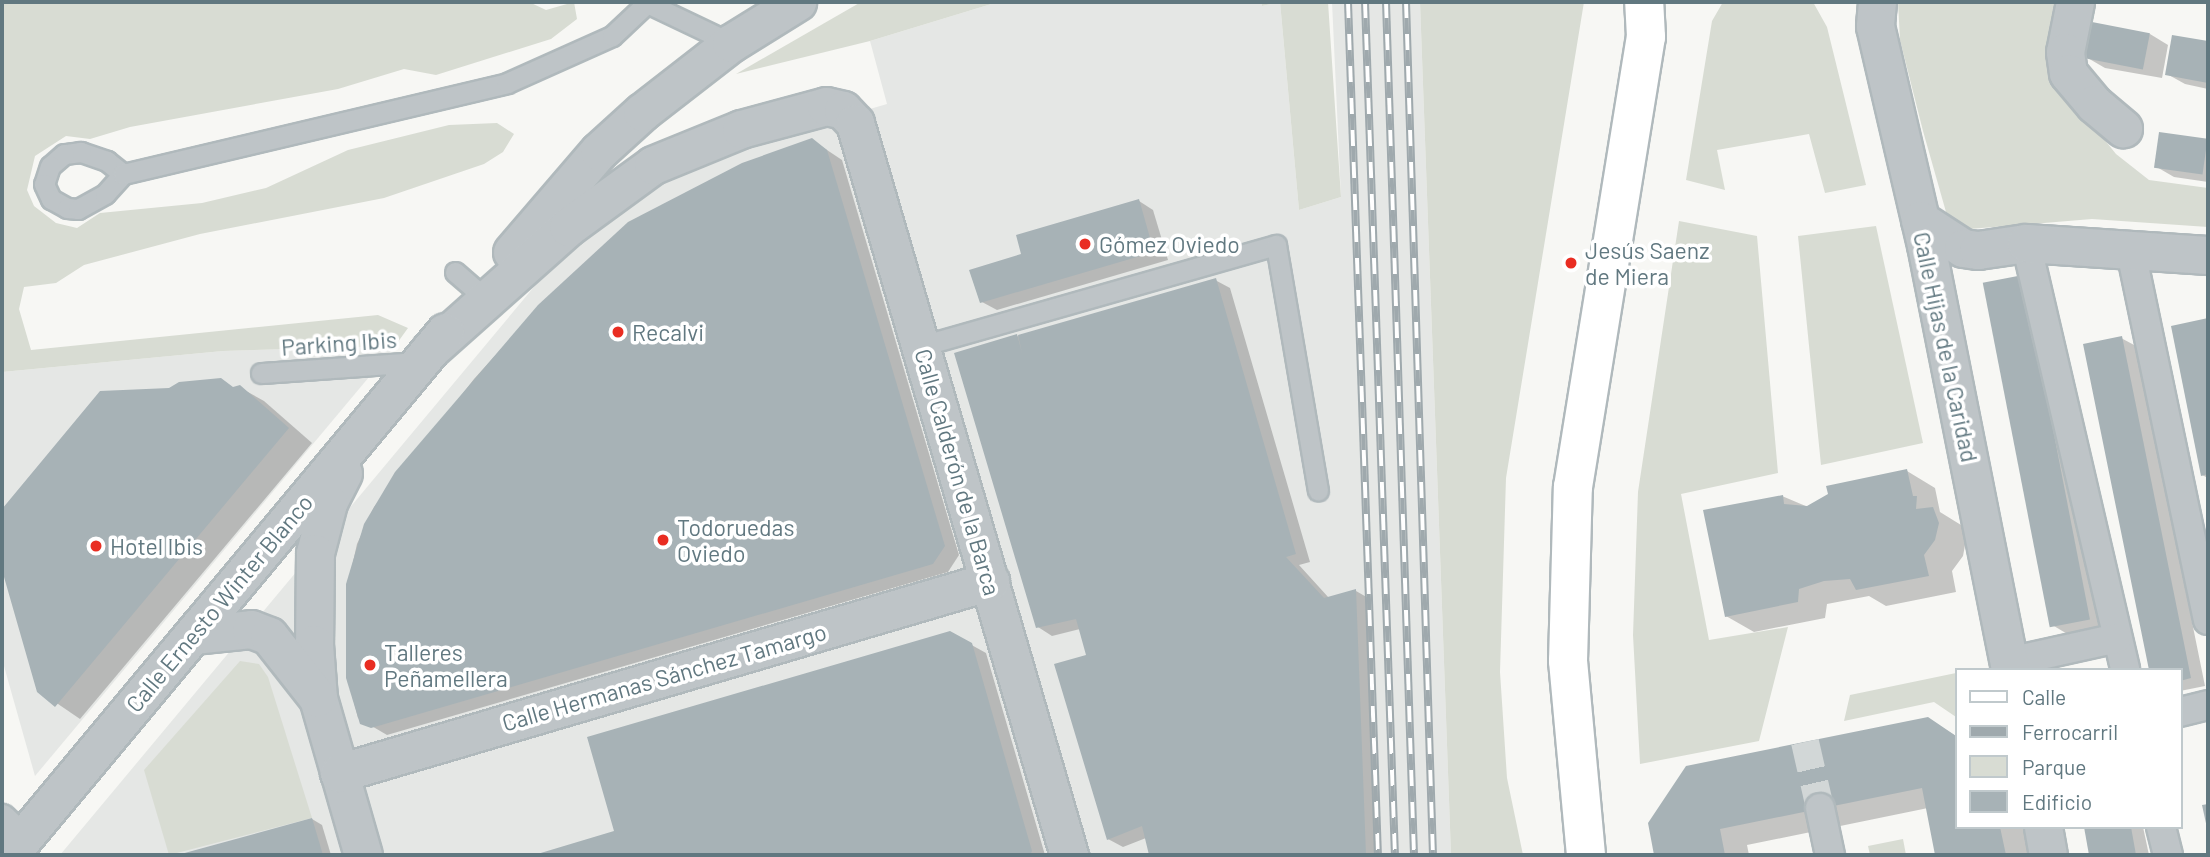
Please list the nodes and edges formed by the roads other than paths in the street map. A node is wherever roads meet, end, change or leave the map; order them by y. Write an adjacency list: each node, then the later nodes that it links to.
1 (797, 2): 6 (street, Calle Ernesto Winter Blanco)
2 (1666, 2): 5 (main road)
3 (2075, 2): 8 (street)
4 (1870, 10): 10 (street, Calle Hijas de la Caridad)
5 (1645, 19): 35 (main road)
6 (731, 43): 9 (lane); 15 (street, Calle Ernesto Winter Blanco)
7 (826, 106): 14 (street, Calle Calderón de la Barca); 15 (street, Calle Ernesto Winter Blanco)
8 (2123, 128)
9 (123, 174)
10 (1920, 220): 11 (street); 23 (street, Calle Hijas de la Caridad)
11 (2026, 243): 12 (street); 22 (street)
12 (2130, 247): 13 (street); 20 (street)
13 (2208, 254)
14 (921, 346): 18 (lane); 19 (street, Calle Calderón de la Barca)
15 (425, 356): 16 (lane, Parking Ibis); 17 (street, Calle Ernesto Winter Blanco)
16 (261, 373)
17 (365, 428): 21 (street, Calle Ernesto Winter Blanco); 25 (street)
18 (1318, 490)
19 (989, 580): 28 (street, Calle Hermanas Sánchez Tamargo); 34 (street, Calle Calderón de la Barca)
20 (2208, 620)
21 (193, 635): 25 (street); 32 (street, Calle Ernesto Winter Blanco)
22 (2117, 638): 23 (street); 24 (street)
23 (2009, 666)
24 (2124, 668)
25 (318, 698): 28 (street)
26 (2208, 705): 27 (street)
27 (2182, 712)
28 (339, 773): 33 (street)
29 (1820, 808): 36 (street)
30 (2043, 829): 37 (street)
31 (2162, 829): 38 (street)
32 (11, 838)
33 (363, 855)
34 (1069, 855)
35 (1586, 855)
36 (1830, 855)
37 (2048, 855)
38 (2168, 855)

